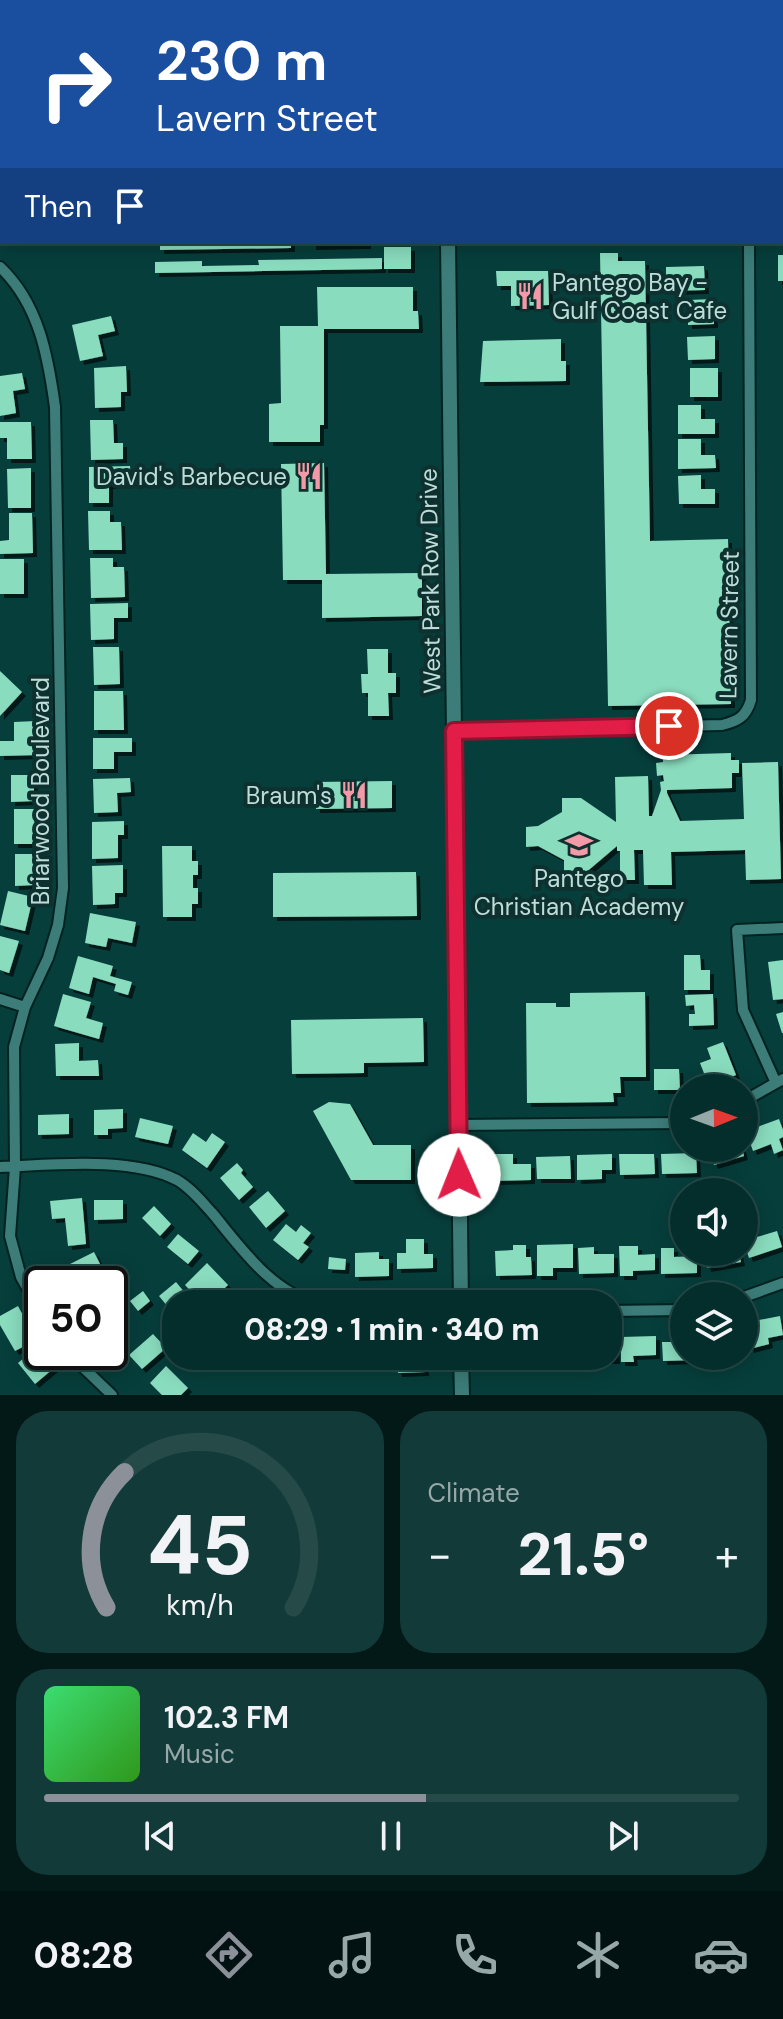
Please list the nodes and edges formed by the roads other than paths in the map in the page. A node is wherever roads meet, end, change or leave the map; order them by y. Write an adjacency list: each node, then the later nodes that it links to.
1 (448, 244): 4 (main road, West Park Row Drive)
2 (749, 244): 4 (street, Lavern Street)
3 (0, 267): 7 (street, Briarwood Boulevard)
4 (454, 731): 11 (main road, West Park Row Drive)
5 (783, 928): 8 (street)
6 (0, 999): 7 (street)
7 (25, 1007): 13 (street, Briarwood Boulevard)
8 (779, 1081): 9 (street)
9 (758, 1093)
10 (670, 1123): 11 (street)
11 (458, 1125): 17 (main road, West Park Row Drive)
12 (0, 1167): 13 (street)
13 (15, 1167): 14 (street, Briarwood Boulevard); 16 (street)
14 (24, 1282)
15 (783, 1283): 18 (street)
16 (286, 1290)
17 (461, 1290)
18 (758, 1292)
19 (670, 1310): 20 (street)
20 (622, 1311)
21 (84, 1370): 23 (street)
22 (461, 1370): 24 (main road)
23 (112, 1395)
24 (462, 1395)

